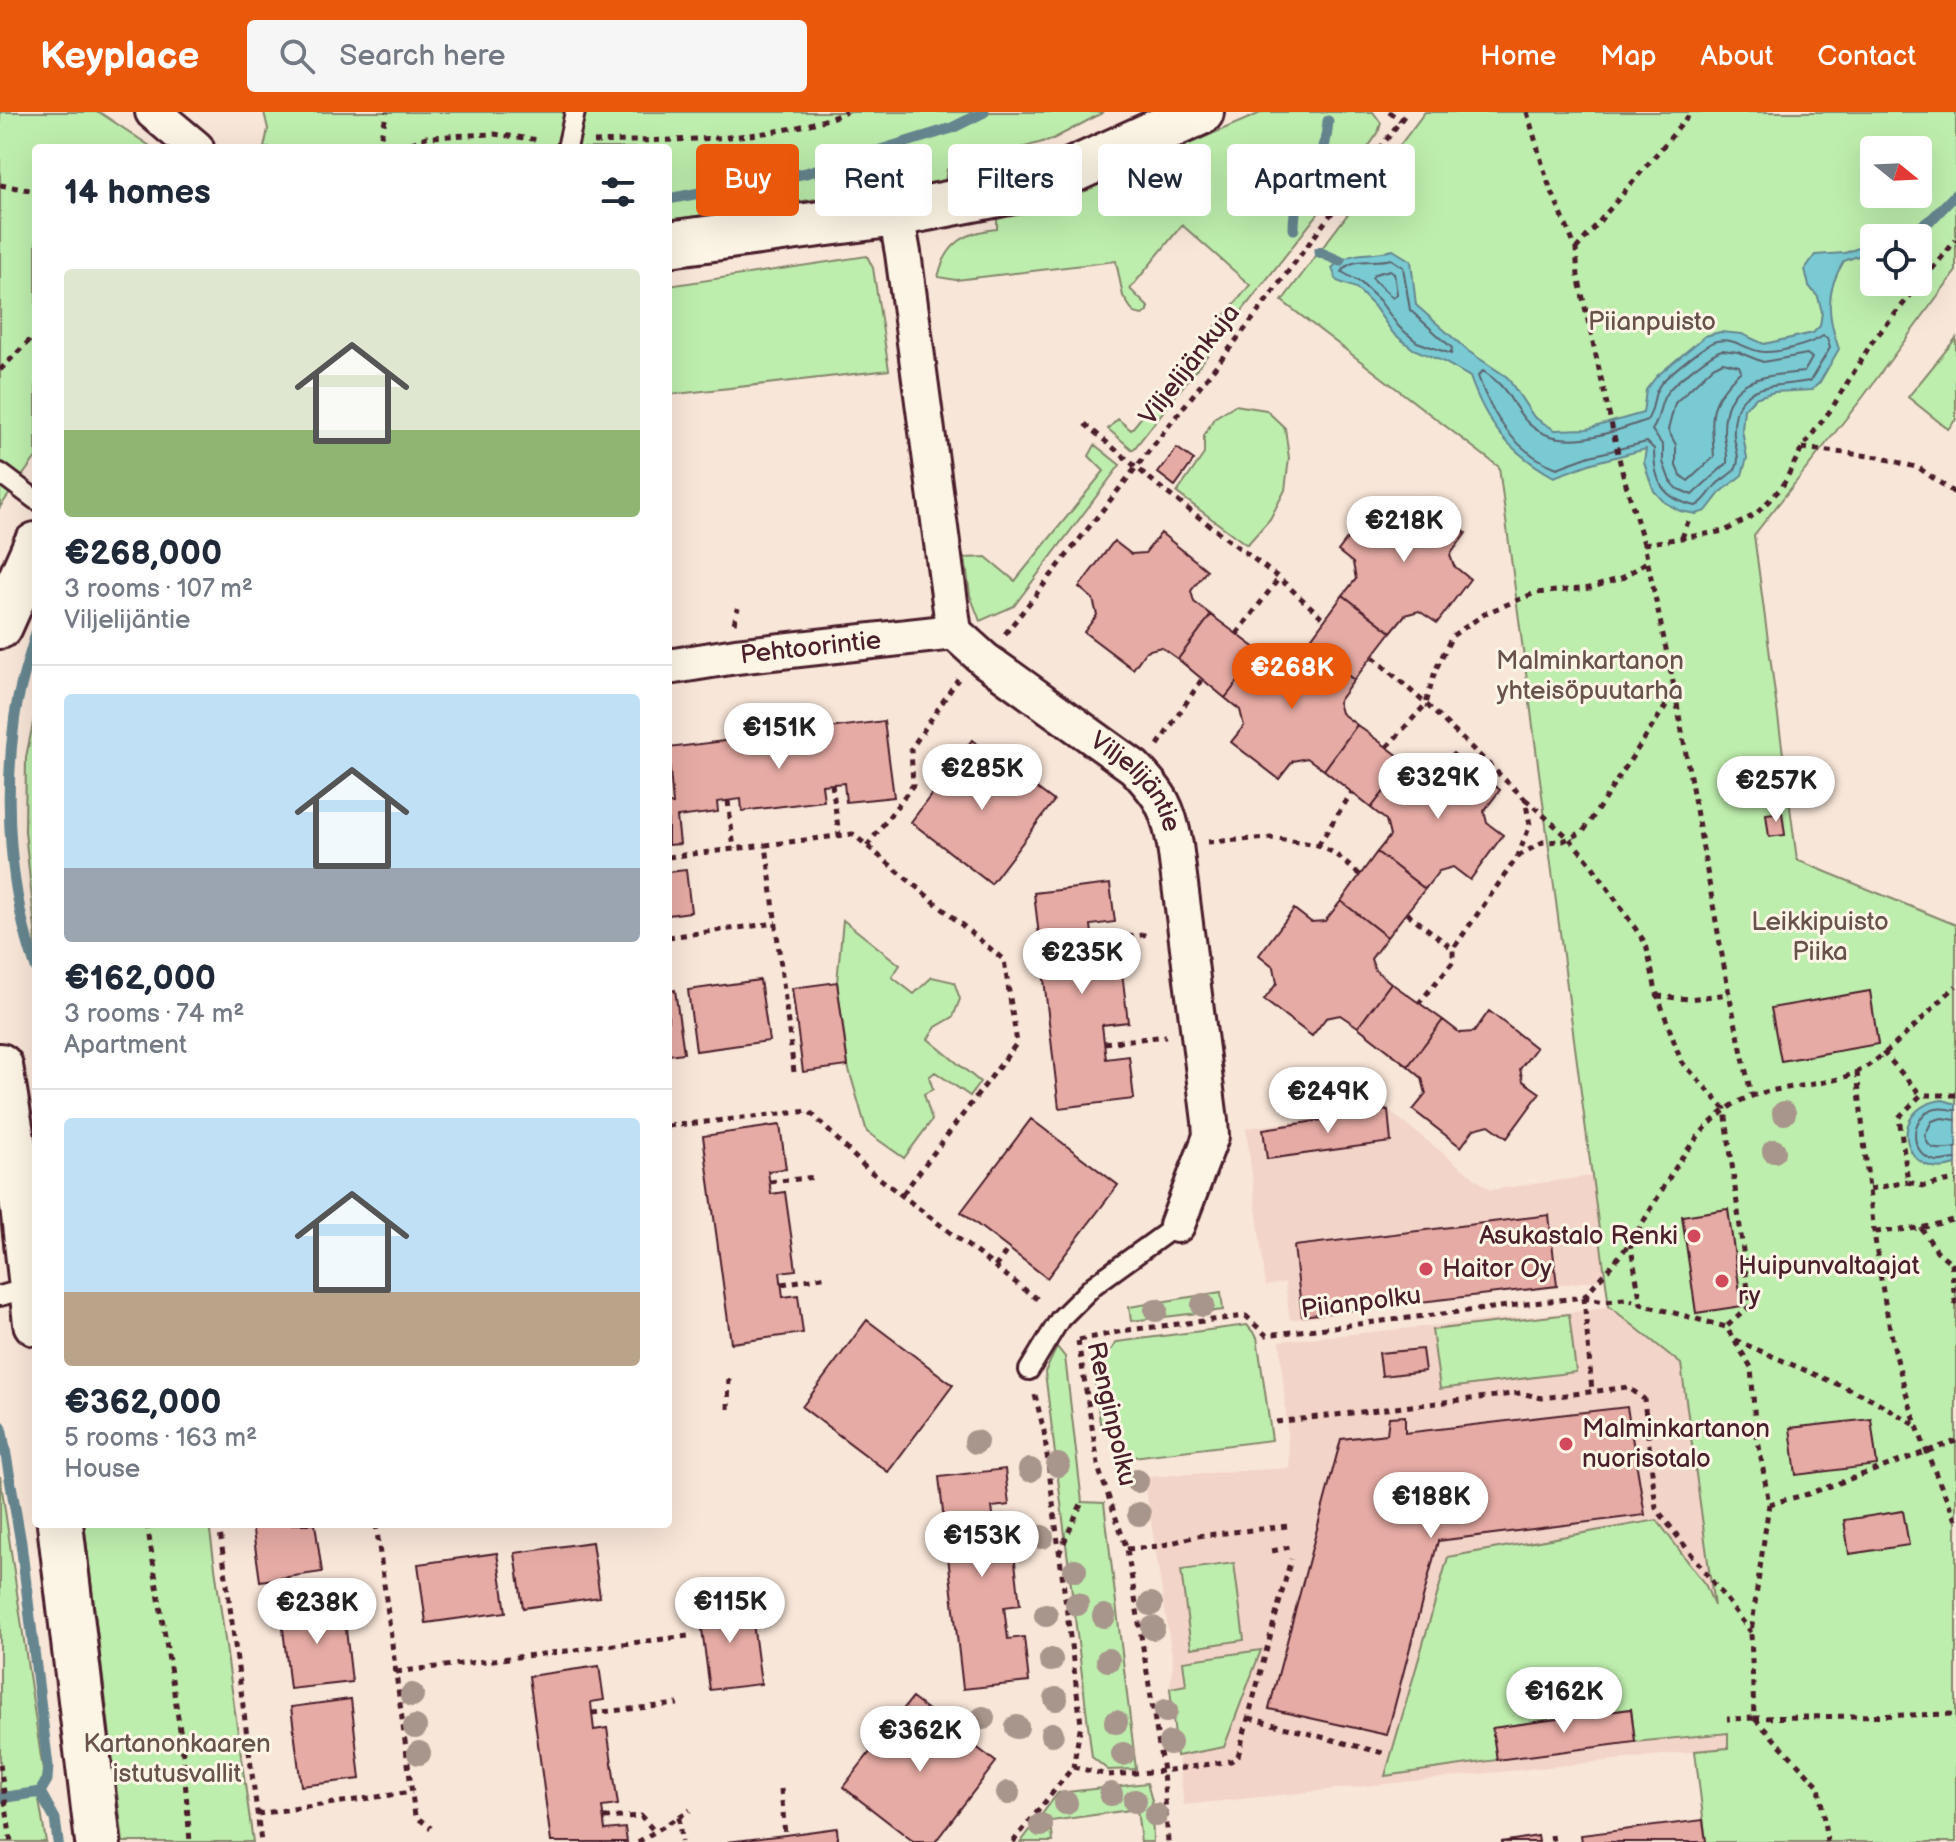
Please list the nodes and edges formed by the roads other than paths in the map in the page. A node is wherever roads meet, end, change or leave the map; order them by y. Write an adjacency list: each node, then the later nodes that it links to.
1 (153, 112): 4 (street)
2 (575, 112): 5 (lane)
3 (1201, 112): 6 (street)
4 (191, 144)
5 (567, 144)
6 (932, 207)
7 (881, 216): 9 (street)
8 (896, 216): 14 (street)
9 (672, 243)
10 (0, 473): 11 (lane)
11 (32, 497)
12 (32, 554): 13 (street)
13 (0, 626)
14 (954, 632): 15 (street, Pehtoorintie); 17 (street, Viljelijäntie)
15 (672, 666)
16 (0, 1066): 18 (street)
17 (1177, 1225): 19 (lane)
18 (23, 1302)
19 (1029, 1370)
20 (60, 1528): 21 (street)
21 (98, 1842)

